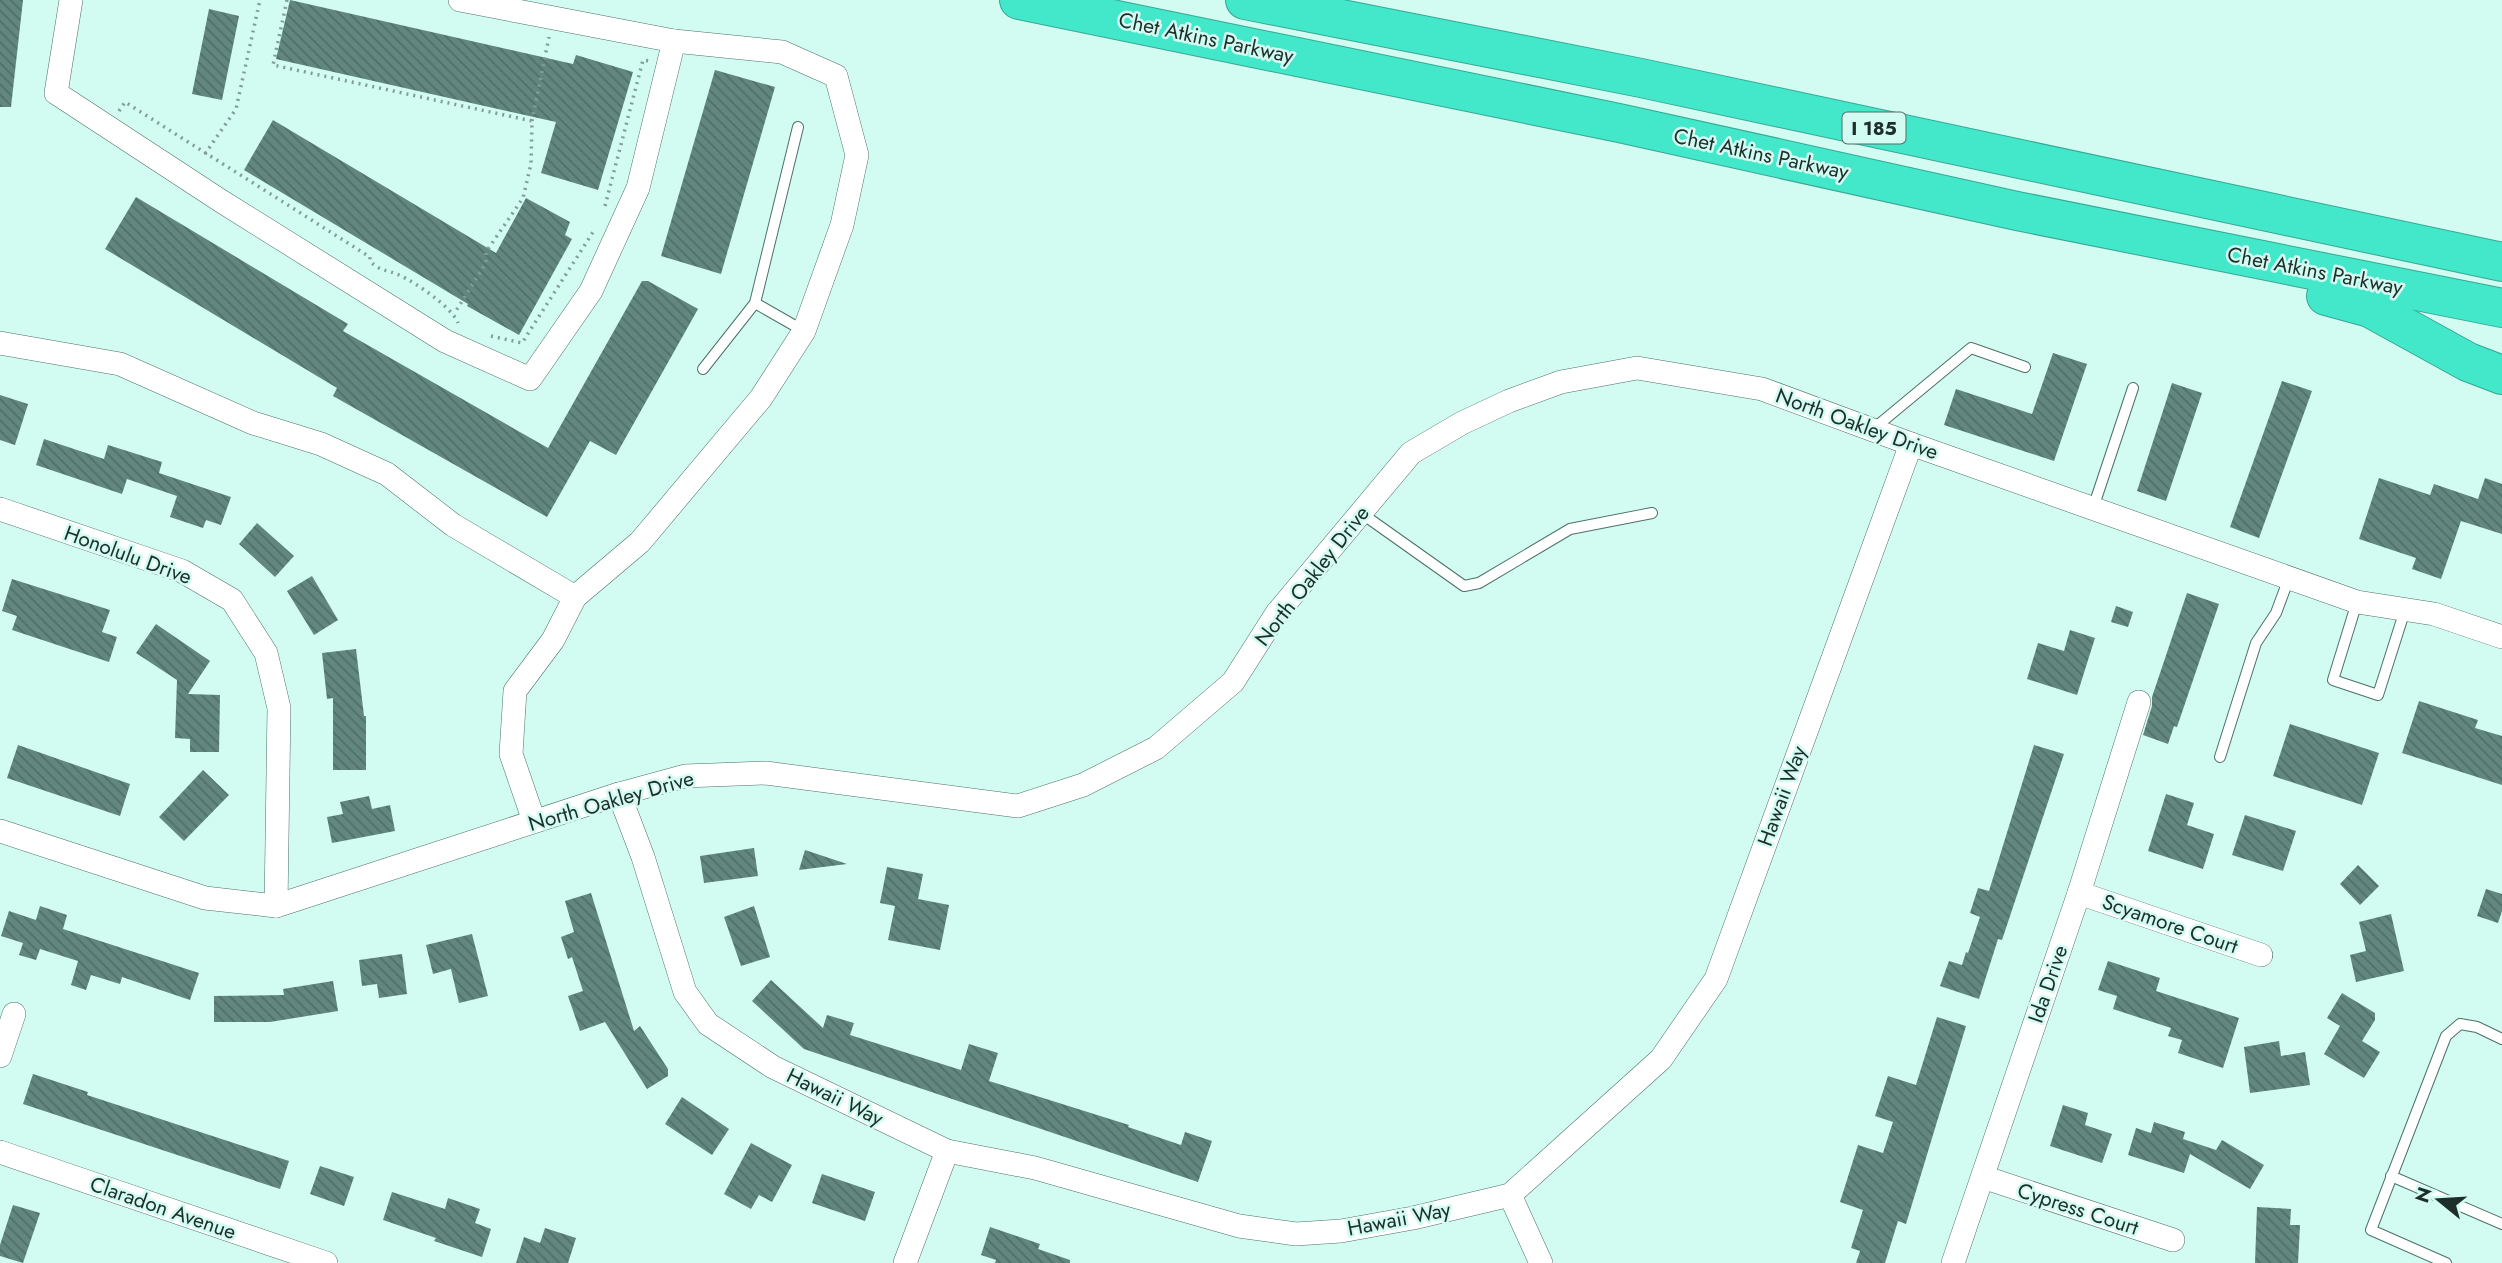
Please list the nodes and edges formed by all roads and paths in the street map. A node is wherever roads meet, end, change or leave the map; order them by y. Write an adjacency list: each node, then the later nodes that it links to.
1 (71, 0): 11 (street)
2 (260, 0): 13 (path)
3 (287, 0): 10 (path)
4 (460, 0): 7 (street)
5 (1019, 0): 15 (highway, Chet Atkins Parkway / I 185)
6 (1245, 0): 14 (highway, I 185)
7 (553, 18): 8 (street); 10 (path)
8 (674, 41): 9 (street); 24 (street)
9 (668, 65): 11 (street); 16 (path)
10 (532, 121): 22 (path)
11 (108, 127): 13 (path)
12 (798, 127): 20 (lane)
13 (205, 154): 22 (path)
14 (2094, 175): 18 (highway); 19 (highway, I 185)
15 (2017, 211): 21 (highway, Chet Atkins Parkway / I 185); 29 (highway)
16 (602, 217)
17 (595, 228): 25 (path)
18 (2502, 235)
19 (2502, 262)
20 (755, 303): 24 (lane); 28 (lane)
21 (2502, 308)
22 (454, 314): 23 (path)
23 (460, 329)
24 (804, 331): 38 (street)
25 (481, 334)
26 (0, 342): 38 (street)
27 (2025, 366): 31 (lane)
28 (703, 369)
29 (2502, 375)
30 (2133, 388): 33 (lane)
31 (1872, 430): 32 (street, North Oakley Drive); 35 (street, North Oakley Drive)
32 (1911, 444): 33 (street, North Oakley Drive); 57 (street, Hawaii Way)
33 (2093, 508): 37 (street, North Oakley Drive)
34 (0, 509): 48 (street, Honolulu Drive)
35 (1362, 513): 36 (lane); 44 (street, North Oakley Drive)
36 (1651, 513)
37 (2289, 578): 39 (street, North Oakley Drive); 43 (lane)
38 (575, 597): 45 (street)
39 (2357, 602): 40 (street, North Oakley Drive); 40 (lane)
40 (2405, 610): 41 (street, North Oakley Drive)
41 (2502, 637)
42 (2139, 702): 47 (street, Ida Drive)
43 (2220, 757)
44 (619, 794): 45 (street, North Oakley Drive); 53 (street, Hawaii Way)
45 (534, 821): 48 (street, North Oakley Drive)
46 (0, 831): 48 (street, North Oakley Drive)
47 (2079, 893): 49 (street, Scyamore Court); 56 (street, Ida Drive)
48 (276, 906)
49 (2260, 955)
50 (14, 1014): 52 (street)
51 (2502, 1039): 55 (lane)
52 (0, 1056)
53 (947, 1151): 57 (street, Hawaii Way); 61 (street)
54 (0, 1153): 60 (street, Claradon Avenue)
55 (2391, 1176): 58 (lane); 64 (lane)
56 (1983, 1177): 59 (street, Cypress Court); 63 (street, Ida Drive)
57 (1510, 1195): 62 (street)
58 (2502, 1224)
59 (2173, 1240)
60 (326, 1263)
61 (905, 1263)
62 (1541, 1263)
63 (1953, 1263)
64 (2446, 1263)

